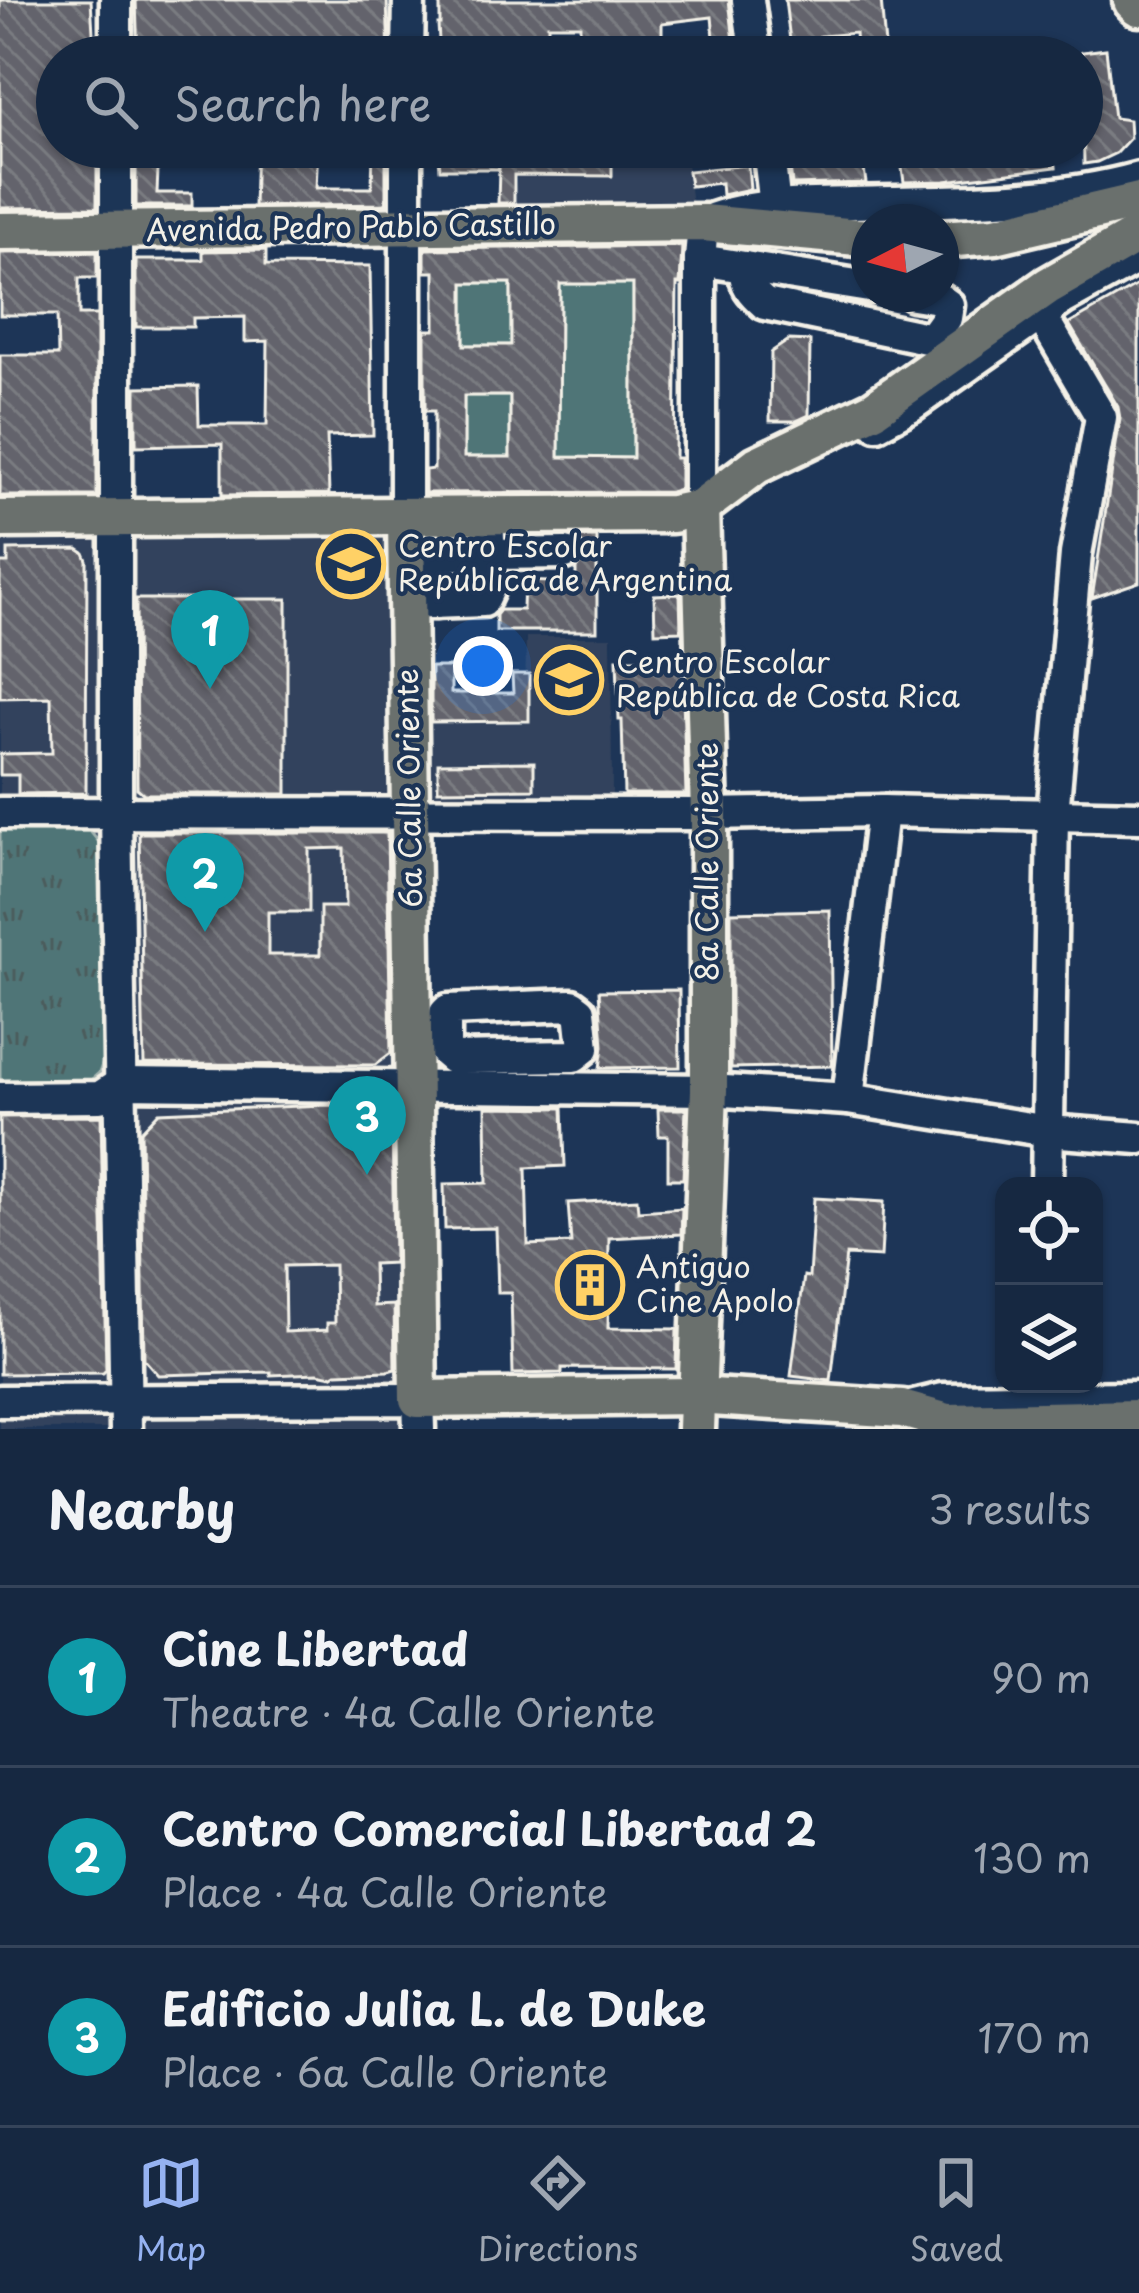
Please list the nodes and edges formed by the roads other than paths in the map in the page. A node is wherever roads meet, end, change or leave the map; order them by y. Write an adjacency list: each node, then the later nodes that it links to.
1 (116, 0): 4 (street)
2 (409, 0): 5 (street)
3 (748, 0): 6 (street)
4 (116, 36)
5 (408, 36)
6 (753, 36)
7 (116, 168): 13 (street)
8 (406, 168): 12 (street, 6a Calle Oriente)
9 (770, 168): 11 (street)
10 (1138, 184): 11 (street, Avenida Pedro Pablo Castillo); 17 (main road, Avenida Pedro Pablo Castillo)
11 (775, 206): 18 (street, Avenida Pedro Pablo Castillo)
12 (405, 226): 13 (main road, Avenida Pedro Pablo Castillo); 18 (main road, Avenida Pedro Pablo Castillo); 27 (street, 6a Calle Oriente)
13 (116, 230): 14 (main road, Avenida Pedro Pablo Castillo); 26 (street)
14 (0, 231)
15 (1139, 234): 24 (main road)
16 (851, 238): 18 (main road, Avenida Pedro Pablo Castillo)
17 (959, 238)
18 (701, 242): 20 (street); 24 (street, 8a Calle Oriente)
19 (1139, 257): 23 (street)
20 (744, 267): 21 (street); 22 (street)
21 (851, 284)
22 (947, 312)
23 (1041, 315): 24 (street); 37 (street)
24 (709, 501): 25 (main road); 36 (main road, 8a Calle Oriente)
25 (488, 516): 27 (main road); 30 (street)
26 (117, 518): 27 (main road); 28 (main road); 34 (street)
27 (406, 518): 31 (main road, 6a Calle Oriente)
28 (0, 519)
29 (565, 553): 30 (street)
30 (482, 554): 31 (street); 31 (street)
31 (421, 604): 35 (main road, 6a Calle Oriente)
32 (882, 811): 36 (street); 37 (street); 45 (street)
33 (0, 812): 34 (street)
34 (116, 812): 35 (street); 41 (street)
35 (411, 813): 36 (street); 39 (main road, 6a Calle Oriente)
36 (709, 814): 43 (main road, 8a Calle Oriente)
37 (1053, 814): 38 (street); 46 (street)
38 (1139, 818)
39 (429, 1032): 40 (street); 40 (street); 42 (main road, 6a Calle Oriente)
40 (498, 1073): 42 (street); 43 (street)
41 (121, 1083): 42 (street); 44 (street); 54 (street)
42 (414, 1088): 53 (main road, 6a Calle Oriente)
43 (709, 1090): 45 (street); 52 (main road, 8a Calle Oriente)
44 (0, 1098)
45 (848, 1099): 46 (street)
46 (1048, 1130): 47 (street); 48 (street)
47 (1139, 1138)
48 (1047, 1177)
49 (1139, 1396): 51 (street)
50 (0, 1401): 54 (street)
51 (1049, 1408): 52 (main road); 55 (main road)
52 (696, 1413): 53 (main road)
53 (418, 1414): 54 (street)
54 (126, 1416)
55 (1139, 1418)

